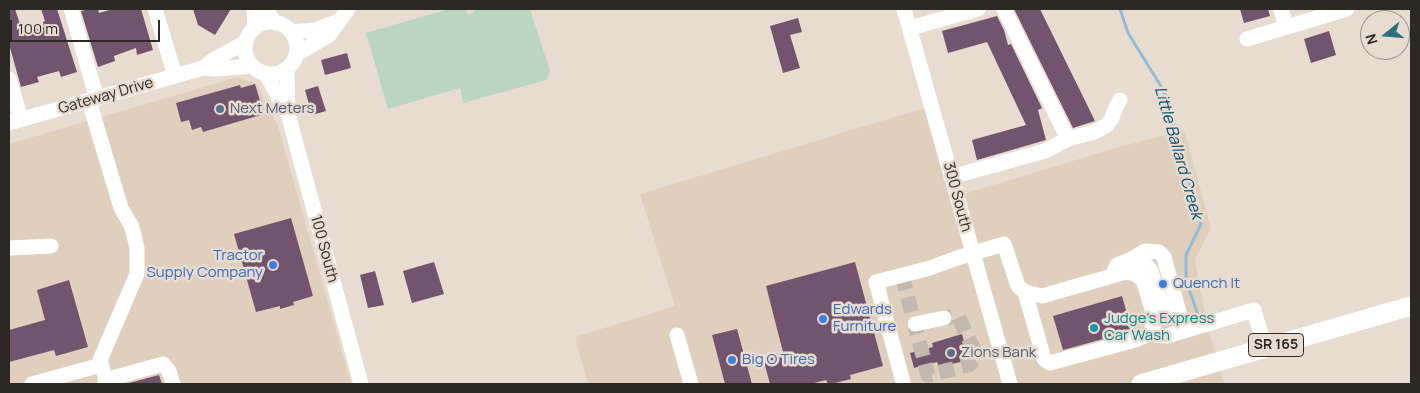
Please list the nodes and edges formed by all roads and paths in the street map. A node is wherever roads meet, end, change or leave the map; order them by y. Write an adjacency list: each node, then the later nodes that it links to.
1 (71, 9): 25 (street)
2 (155, 9): 23 (street)
3 (254, 9): 13 (street)
4 (266, 9): 11 (street)
5 (904, 9): 14 (street, 300 South)
6 (978, 9): 14 (street)
7 (1004, 9): 29 (street)
8 (1281, 9): 12 (street)
9 (1347, 9): 12 (street)
10 (344, 15): 15 (street); 18 (street)
11 (275, 22): 13 (street); 15 (street)
12 (1286, 27): 16 (street)
13 (255, 28): 17 (street)
14 (910, 28): 30 (street, 300 South)
15 (291, 32): 18 (street)
16 (1247, 39)
17 (246, 42): 19 (street); 20 (street, Gateway Drive)
18 (297, 54): 21 (street)
19 (252, 66): 20 (street, Gateway Drive); 22 (street)
20 (203, 68): 23 (street, Gateway Drive)
21 (287, 69): 22 (street); 27 (street, 100 South)
22 (266, 74): 27 (street, 100 South)
23 (175, 76): 25 (street, Gateway Drive)
24 (9, 79): 28 (street)
25 (93, 100): 28 (street, Gateway Drive); 43 (street)
26 (1120, 100): 29 (street)
27 (288, 114): 49 (street, 100 South)
28 (15, 121)
29 (1068, 139): 30 (street)
30 (951, 177): 33 (street, 300 South)
31 (51, 246): 32 (street)
32 (9, 248)
33 (972, 254): 35 (street); 45 (street); 51 (street, 300 South)
34 (1112, 276): 35 (street); 39 (street); 40 (street)
35 (1025, 292): 40 (street)
36 (1411, 306): 42 (main road, SR 165)
37 (944, 318): 38 (street)
38 (915, 324)
39 (1181, 324): 40 (street); 42 (street)
40 (1149, 334)
41 (677, 335): 50 (street)
42 (1265, 349): 52 (main road, SR 165)
43 (101, 365): 44 (street); 47 (street)
44 (73, 379): 46 (street)
45 (903, 382)
46 (40, 383)
47 (106, 383): 48 (street)
48 (171, 384)
49 (361, 384)
50 (691, 384)
51 (1010, 384)
52 (1141, 384)

